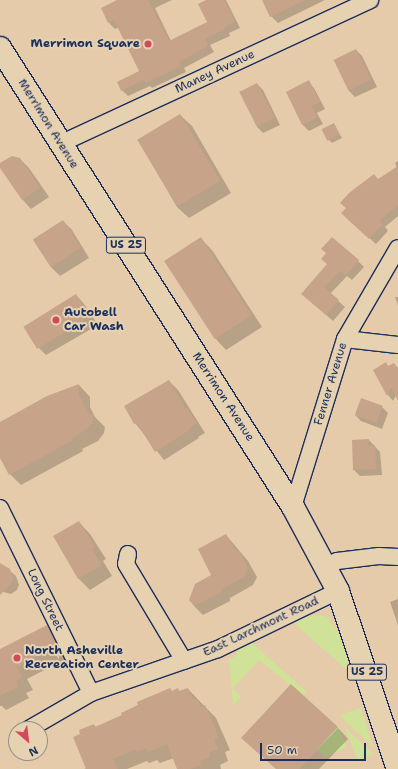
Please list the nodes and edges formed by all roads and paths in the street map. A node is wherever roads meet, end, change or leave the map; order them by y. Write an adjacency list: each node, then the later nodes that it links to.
1 (370, 0): 3 (street, Maney Avenue)
2 (0, 48): 3 (main road, Merrimon Avenue / US 25)
3 (60, 144): 7 (main road, Merrimon Avenue / US 25)
4 (398, 248): 5 (street, Fenner Avenue)
5 (345, 339): 6 (street); 7 (street, Fenner Avenue)
6 (398, 345)
7 (293, 507): 11 (main road, Merrimon Avenue / US 25)
8 (0, 508): 14 (street, Long Street)
9 (128, 554): 13 (street)
10 (398, 557): 11 (street)
11 (325, 567): 12 (main road, Merrimon Avenue / US 25)
12 (338, 591): 13 (street, East Larchmont Road); 16 (main road, Merrimon Avenue / US 25)
13 (184, 661): 14 (street, East Larchmont Road)
14 (91, 693): 15 (street, East Larchmont Road)
15 (43, 721)
16 (398, 769)

